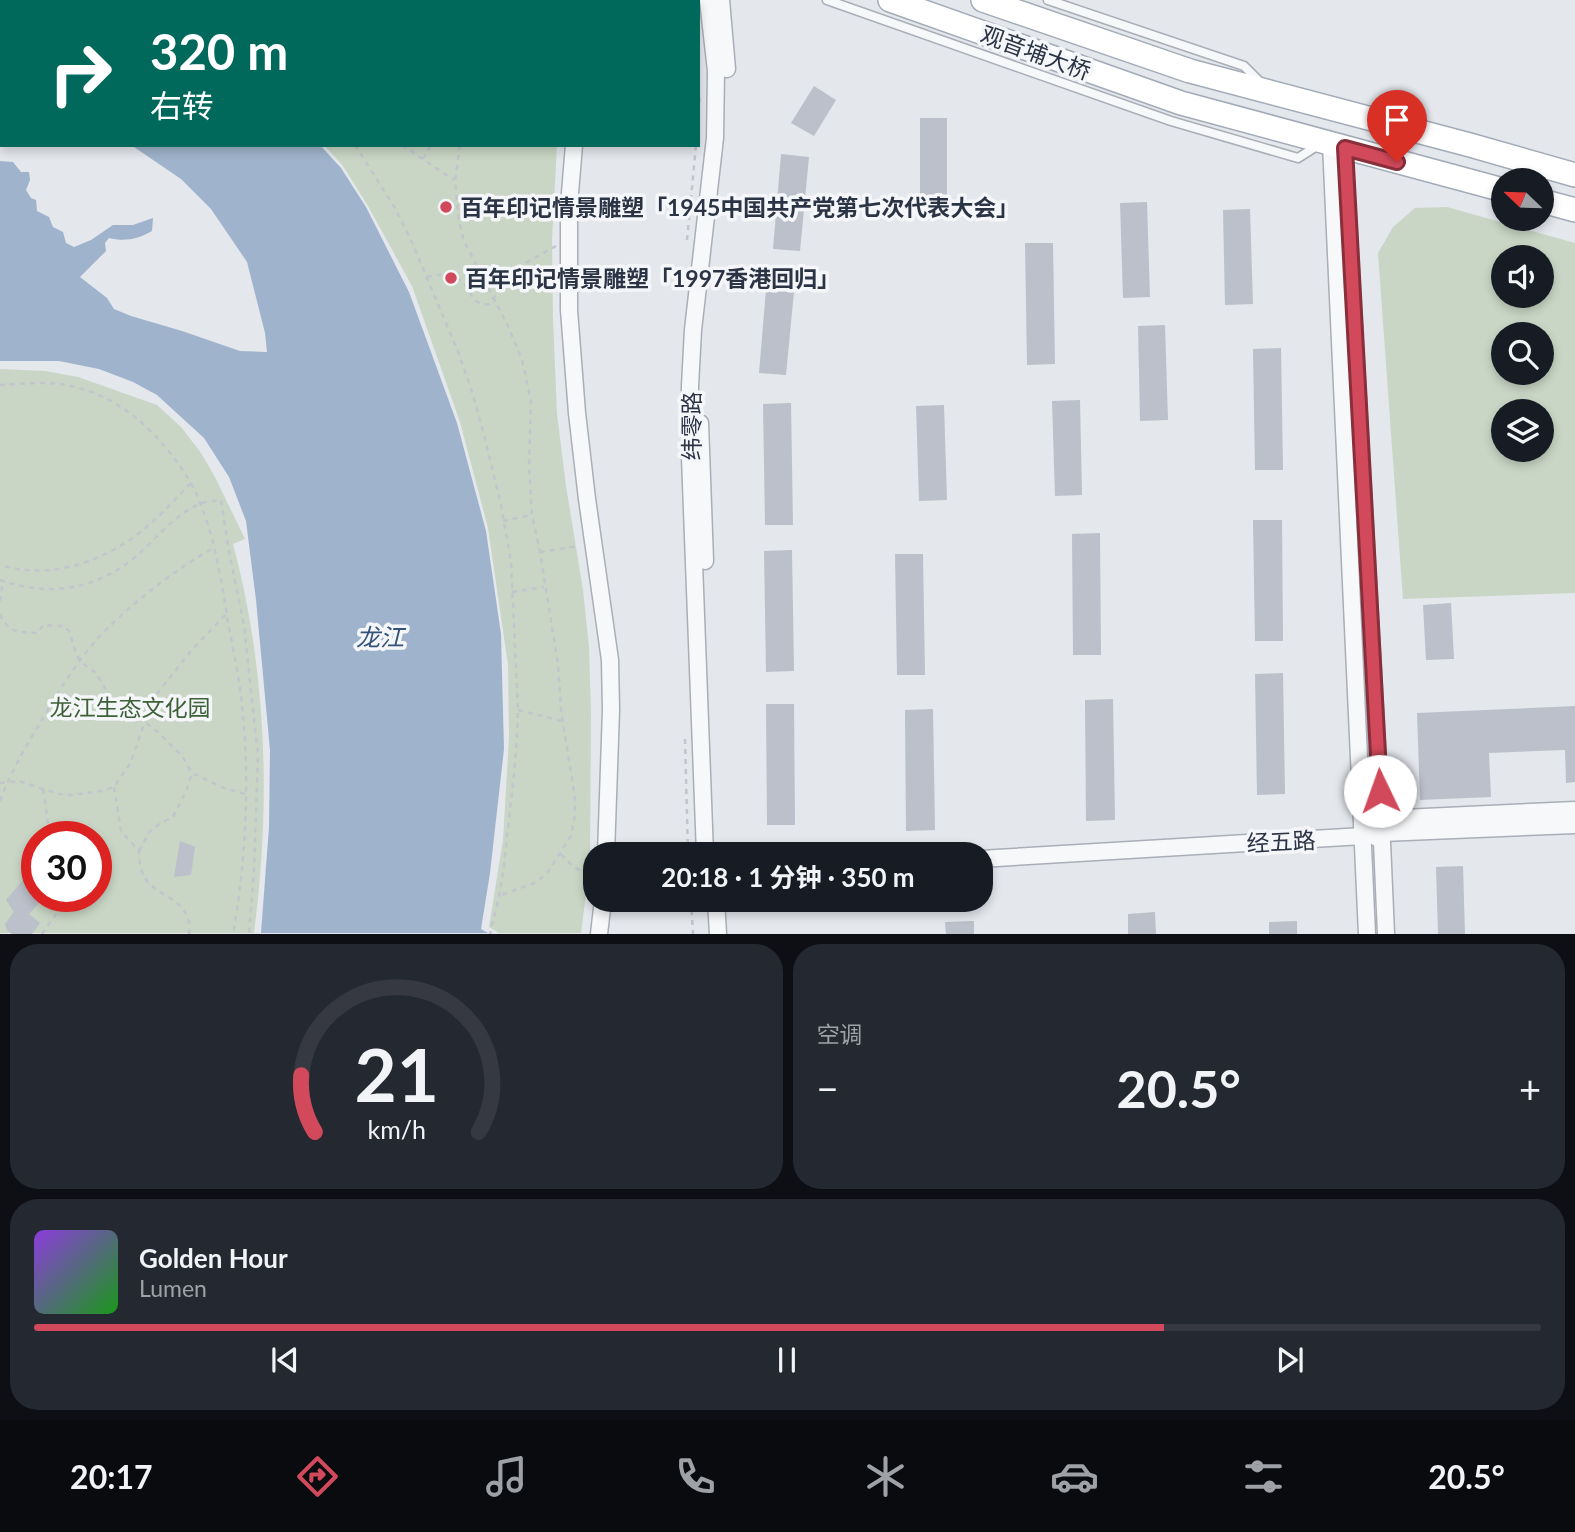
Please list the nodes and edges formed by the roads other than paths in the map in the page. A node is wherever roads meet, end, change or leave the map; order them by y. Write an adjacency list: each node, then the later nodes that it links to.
1 (721, 0): 20 (street, 纬零路)
2 (827, 0): 8 (lane)
3 (890, 0): 8 (main road, 观音埔大桥)
4 (984, 0): 7 (main road, 观音埔大桥)
5 (1048, 0): 7 (lane)
6 (703, 7): 19 (street, 纬零路)
7 (1272, 93): 10 (main road, 观音埔大桥)
8 (1333, 145): 11 (main road, 观音埔大桥); 16 (street); 17 (street)
9 (574, 147): 18 (street)
10 (1575, 175)
11 (1491, 187)
12 (1554, 204): 13 (main road)
13 (1575, 209)
14 (1575, 810): 16 (street)
15 (1575, 825): 16 (street)
16 (1381, 826): 17 (street); 30 (street)
17 (1363, 841): 21 (street, 经五路); 22 (street); 29 (street)
18 (606, 842)
19 (705, 842)
20 (714, 842)
21 (993, 858)
22 (993, 867)
23 (602, 912): 26 (street)
24 (708, 912): 27 (street)
25 (717, 912): 28 (street)
26 (599, 933)
27 (709, 933)
28 (718, 933)
29 (1367, 933)
30 (1386, 933)

